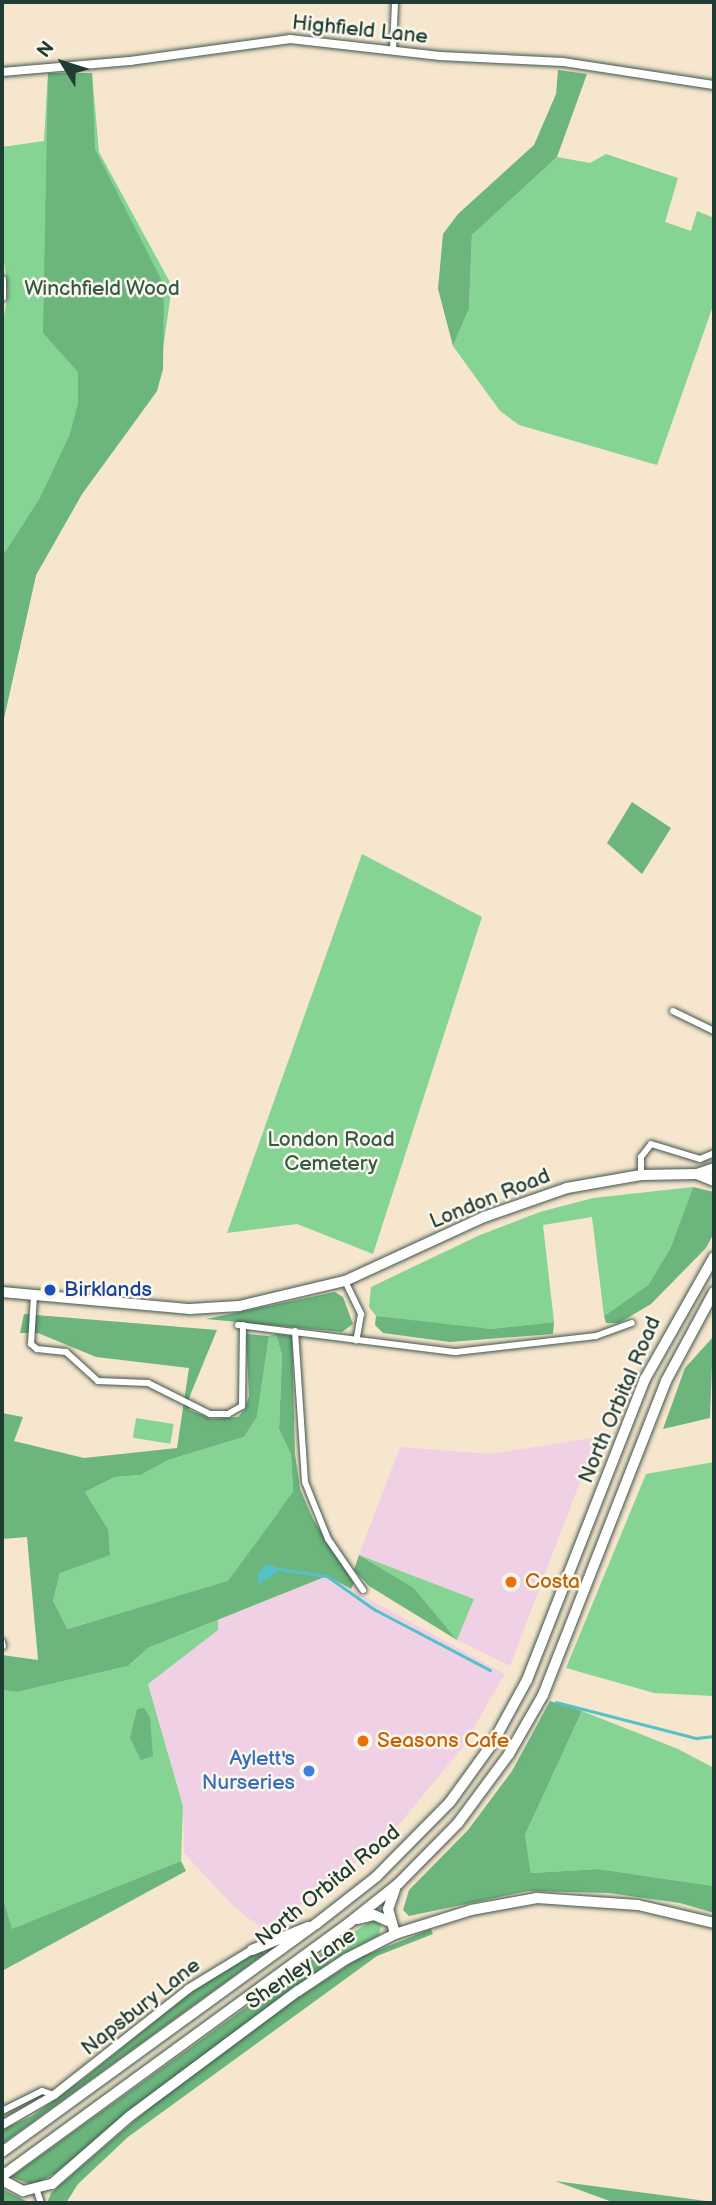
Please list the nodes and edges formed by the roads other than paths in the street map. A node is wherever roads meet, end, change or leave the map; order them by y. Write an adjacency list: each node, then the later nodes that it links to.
1 (395, 2): 2 (street)
2 (393, 50): 3 (street, Highfield Lane); 4 (street, Highfield Lane)
3 (2, 72)
4 (714, 85)
5 (2, 280): 6 (street)
6 (2, 297)
7 (673, 1011): 8 (street)
8 (714, 1031)
9 (714, 1153): 12 (street)
10 (714, 1168): 11 (main road, London Road)
11 (697, 1174): 12 (main road, London Road); 13 (main road, London Road)
12 (641, 1175): 15 (main road, London Road)
13 (714, 1181)
14 (714, 1256): 27 (main road, North Orbital Road)
15 (345, 1281): 18 (main road, London Road); 21 (street)
16 (2, 1292): 18 (main road, London Road)
17 (714, 1292): 23 (main road, North Orbital Road)
18 (34, 1296): 20 (street)
19 (632, 1323): 21 (street)
20 (295, 1331): 21 (street); 22 (street)
21 (356, 1341)
22 (363, 1590)
23 (398, 1884): 24 (main road); 25 (main road, North Orbital Road)
24 (388, 1921): 25 (main road); 28 (main road)
25 (349, 1923): 34 (main road, North Orbital Road)
26 (714, 1923): 28 (main road, Shenley Lane)
27 (316, 1924): 29 (main road); 33 (main road, North Orbital Road)
28 (395, 1934): 35 (main road, Shenley Lane)
29 (252, 1950): 30 (street, Napsbury Lane)
30 (54, 2095): 31 (street, Napsbury Lane); 32 (street, Napsbury Lane)
31 (2, 2111)
32 (2, 2125)
33 (2, 2152)
34 (4, 2180): 35 (main road)
35 (37, 2191): 36 (street)
36 (41, 2203)

